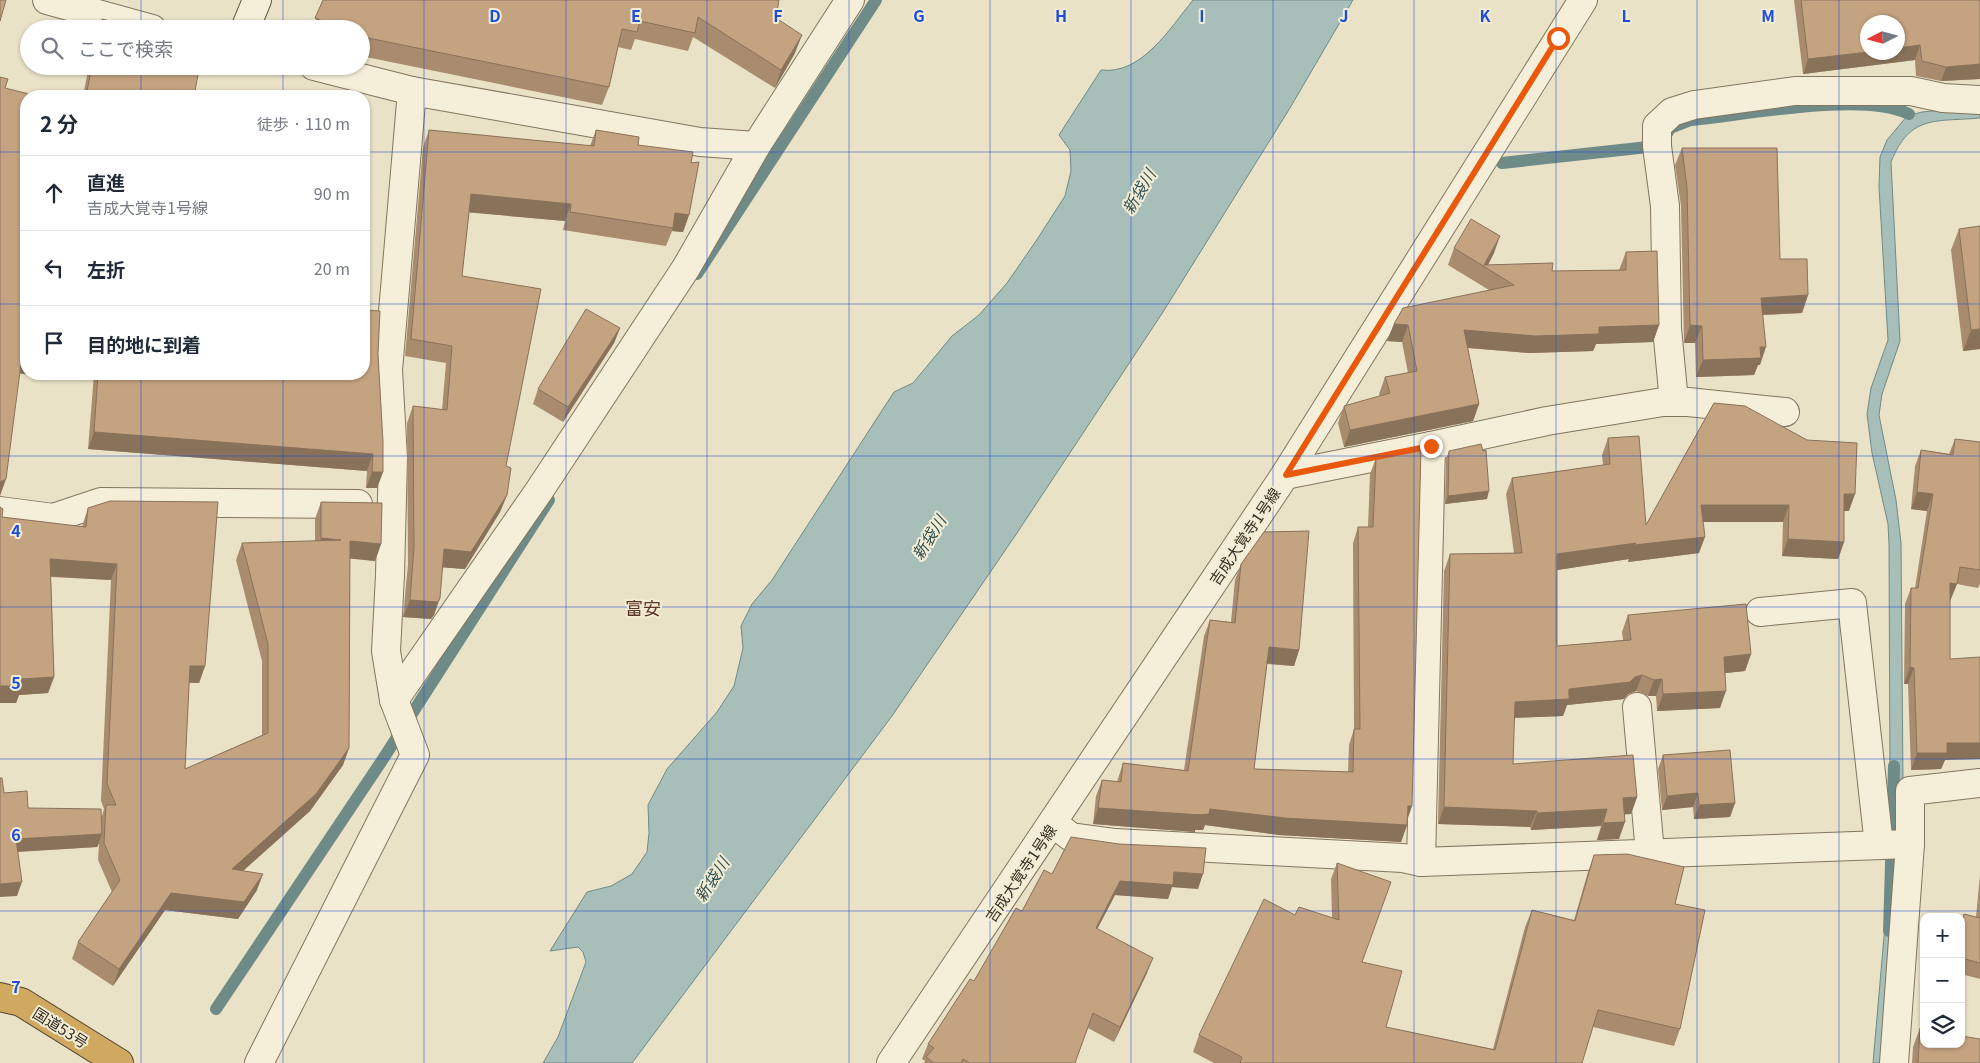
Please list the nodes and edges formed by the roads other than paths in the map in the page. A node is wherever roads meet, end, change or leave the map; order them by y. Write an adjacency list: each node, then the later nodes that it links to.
1 (47, 0): 5 (street)
2 (257, 0): 6 (street)
3 (850, 0): 10 (street)
4 (1583, 0): 14 (street, 吉成大覚寺1号線)
5 (119, 20)
6 (249, 20)
7 (351, 75): 8 (street)
8 (412, 90): 10 (street); 15 (street)
9 (1980, 100): 11 (street)
10 (756, 146): 18 (street)
11 (1674, 402): 12 (street); 13 (street)
12 (1786, 412)
13 (1431, 446): 14 (street); 25 (street)
14 (1286, 475): 21 (street, 吉成大覚寺1号線)
15 (392, 504): 16 (street); 18 (street)
16 (0, 511)
17 (1760, 612): 23 (street)
18 (394, 700): 28 (street)
19 (1637, 707): 24 (street)
20 (1980, 783): 22 (street)
21 (1053, 823): 25 (street); 29 (street, 吉成大覚寺1号線)
22 (1910, 844): 23 (street); 30 (street)
23 (1878, 846): 24 (street)
24 (1650, 852): 25 (street)
25 (1421, 862)
26 (0, 997): 27 (highway, 国道53号)
27 (119, 1063)
28 (259, 1063)
29 (891, 1063)
30 (1894, 1063)

